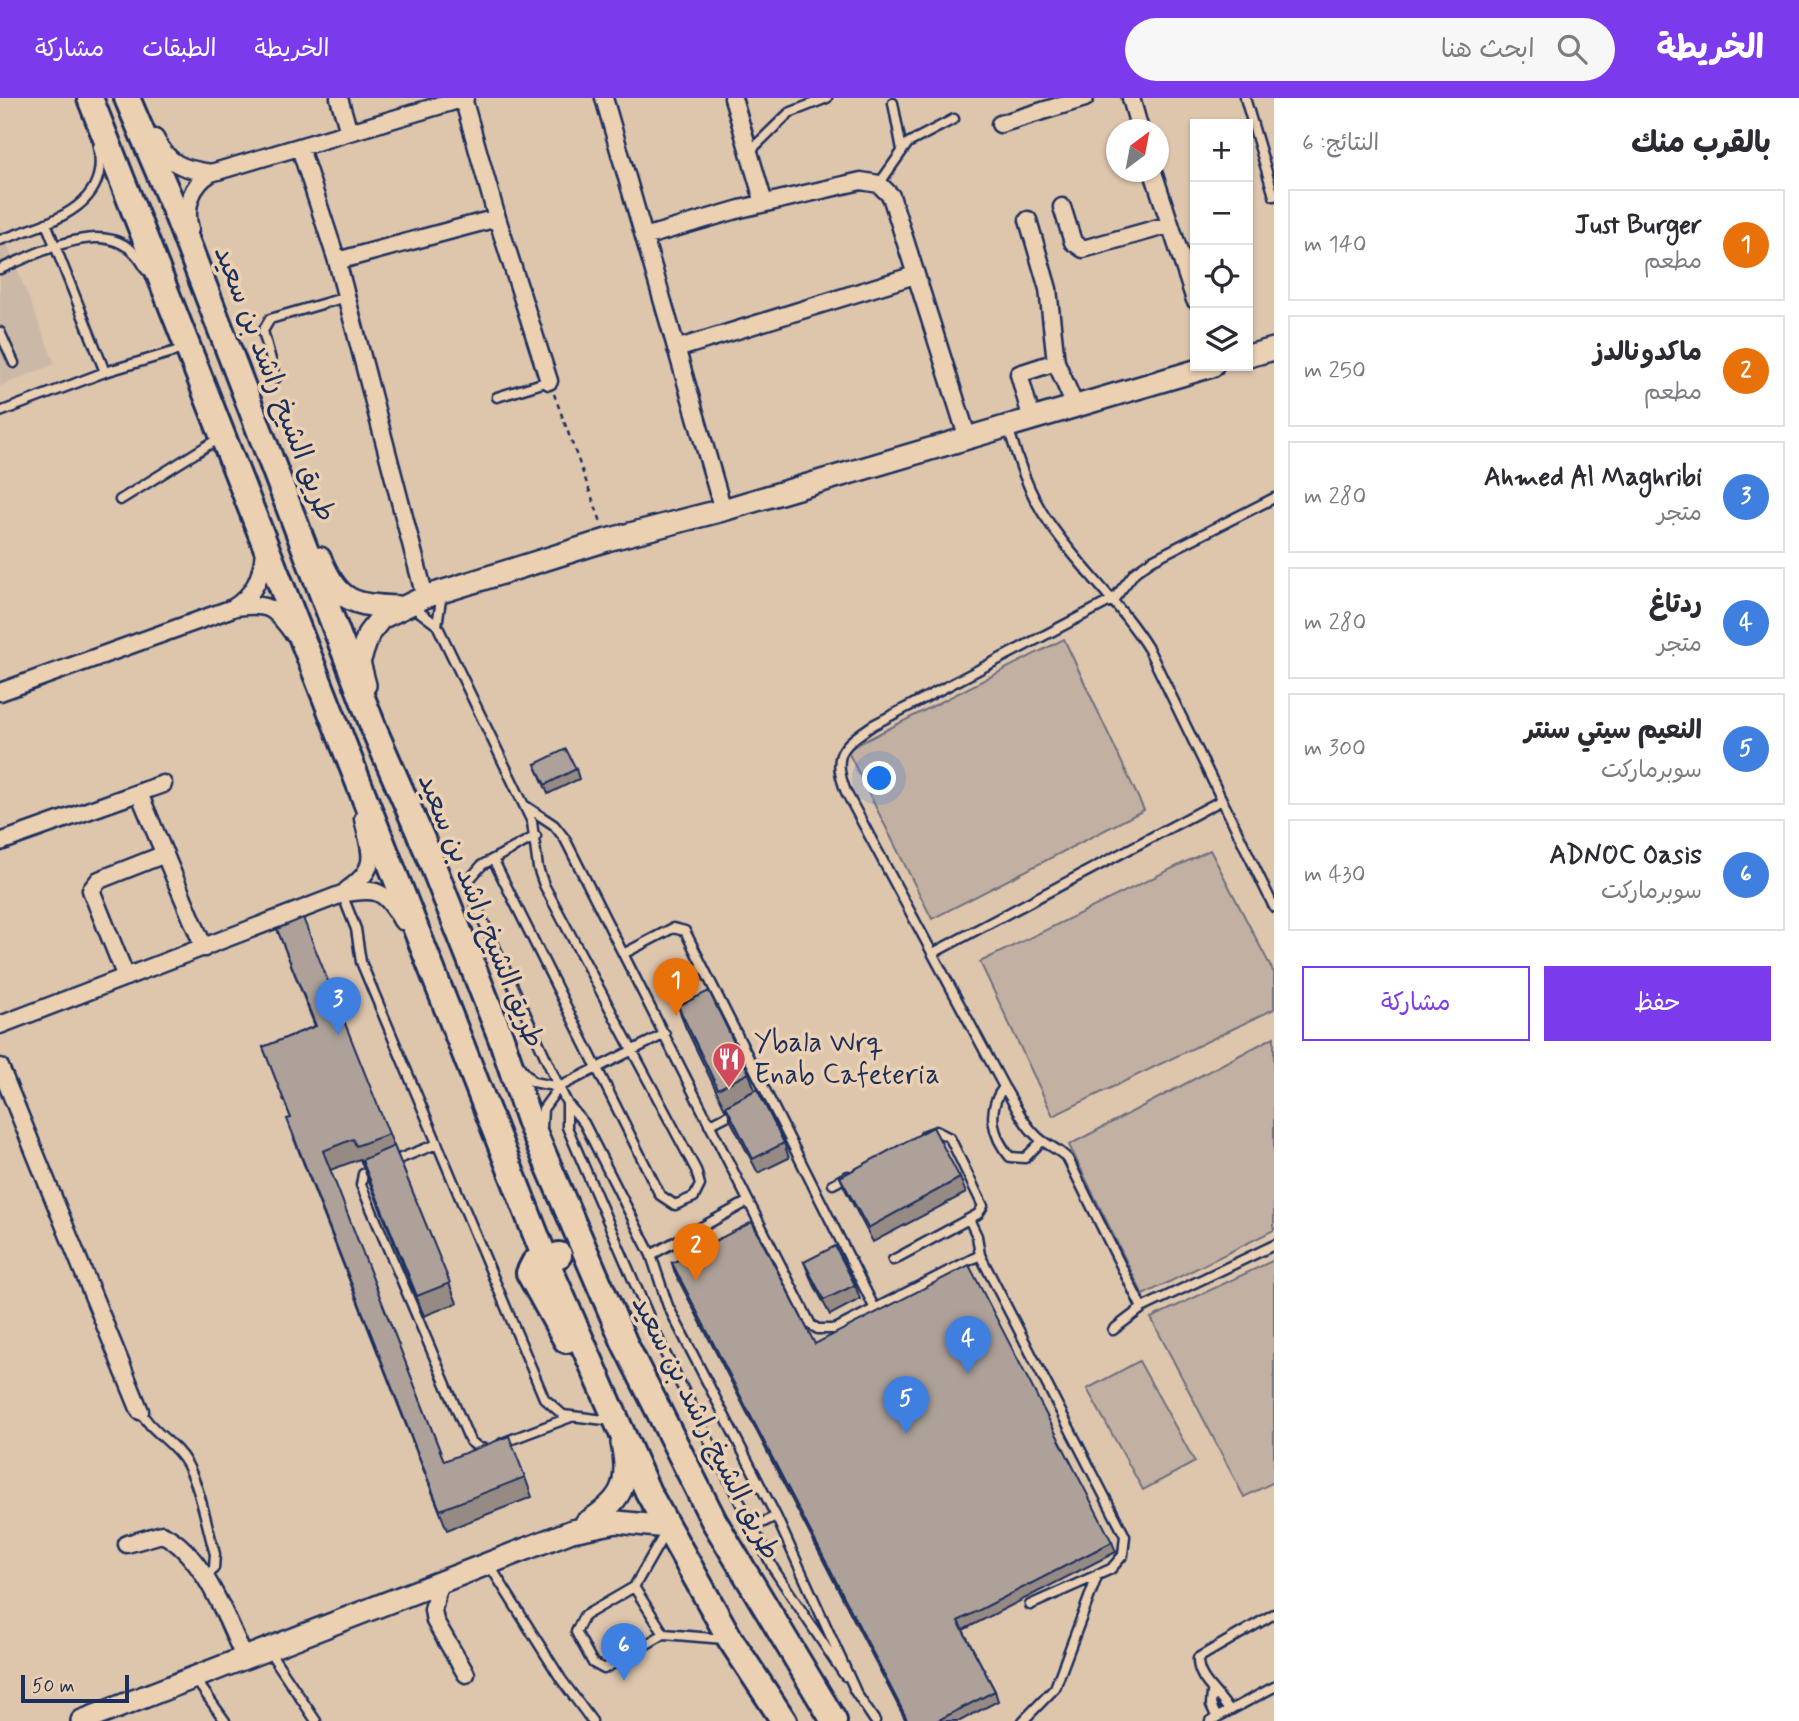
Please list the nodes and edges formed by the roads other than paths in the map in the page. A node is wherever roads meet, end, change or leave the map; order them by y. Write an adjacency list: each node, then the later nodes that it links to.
1 (81, 98): 29 (lane)
2 (90, 98): 39 (main road)
3 (127, 98): 40 (main road, طريق الشيخ راشد بن سعيد)
4 (137, 98): 21 (street)
5 (339, 98): 17 (street)
6 (464, 98): 17 (street); 27 (street)
7 (604, 98): 31 (street)
8 (733, 98): 20 (street)
9 (827, 98): 20 (lane)
10 (1085, 98): 16 (street)
11 (1131, 98): 15 (street)
12 (1245, 98): 24 (lane)
13 (893, 103): 19 (lane)
14 (954, 119): 19 (lane)
15 (1137, 119)
16 (1000, 124)
17 (349, 132): 18 (street)
18 (300, 148): 21 (street); 34 (street)
19 (902, 150): 23 (lane)
20 (749, 152): 25 (street)
21 (211, 173): 40 (street)
22 (1156, 182): 30 (street)
23 (879, 184): 25 (street); 36 (street)
24 (1273, 190)
25 (764, 203): 31 (street)
26 (1062, 207): 30 (street)
27 (497, 218): 34 (street); 51 (street)
28 (1028, 220): 46 (street)
29 (46, 223): 32 (lane); 33 (lane)
30 (1169, 225): 37 (street)
31 (644, 237): 43 (street)
32 (0, 240)
33 (56, 247): 35 (lane); 39 (lane); 49 (lane)
34 (337, 261): 38 (street)
35 (0, 269)
36 (915, 275): 43 (street); 58 (street)
37 (1190, 286)
38 (346, 297): 50 (lane); 66 (street)
39 (172, 303): 42 (main road)
40 (218, 322): 59 (main road, طريق الشيخ راشد بن سعيد)
41 (0, 332): 47 (lane)
42 (190, 347): 49 (lane); 57 (main road)
43 (676, 349): 62 (street)
44 (1274, 349): 45 (street)
45 (1253, 355)
46 (1056, 362): 53 (street); 55 (street)
47 (14, 363)
48 (1195, 371): 53 (street)
49 (105, 372): 54 (lane)
50 (276, 378)
51 (550, 381): 52 (lane)
52 (497, 397)
53 (1075, 406): 55 (street)
54 (0, 412)
55 (1032, 420): 56 (street)
56 (1007, 426): 58 (street); 65 (lane)
57 (222, 436): 61 (lane); 63 (main road)
58 (967, 436): 62 (street)
59 (285, 495): 66 (street); 71 (main road, طريق الشيخ راشد بن سعيد)
60 (1274, 498): 65 (lane)
61 (120, 500)
62 (723, 510): 64 (street)
63 (265, 545): 67 (street); 69 (main road)
64 (450, 589): 66 (street); 68 (lane)
65 (1114, 599): 75 (lane); 85 (lane)
66 (410, 602): 68 (lane); 71 (street)
67 (233, 607): 69 (street); 70 (street)
68 (437, 625): 76 (lane)
69 (304, 647): 73 (main road)
70 (0, 692)
71 (376, 734): 79 (main road, طريق الشيخ راشد بن سعيد)
72 (163, 784): 74 (street)
73 (359, 784): 79 (main road); 82 (street); 87 (main road)
74 (139, 793): 78 (street); 80 (street)
75 (1222, 800): 83 (lane); 85 (lane)
76 (524, 805): 77 (lane); 86 (lane)
77 (536, 836): 81 (lane); 92 (lane)
78 (0, 842)
79 (428, 853): 91 (main road, طريق الشيخ راشد بن سعيد)
80 (164, 854): 84 (street); 88 (street)
81 (493, 859): 94 (lane); 95 (lane)
82 (342, 894): 84 (street); 87 (street); 104 (lane)
83 (1274, 907)
84 (204, 948): 88 (street)
85 (933, 953): 96 (lane)
86 (623, 954): 90 (lane); 97 (lane)
87 (430, 961): 113 (main road)
88 (126, 977): 89 (street)
89 (0, 1025)
90 (665, 1034): 92 (lane); 101 (lane)
91 (501, 1038): 95 (lane); 108 (main road, طريق الشيخ راشد بن سعيد)
92 (632, 1051): 94 (lane); 94 (lane)
93 (0, 1066): 119 (street)
94 (596, 1069): 95 (lane)
95 (559, 1087): 99 (lane); 108 (lane)
96 (1004, 1087): 103 (lane); 103 (lane)
97 (767, 1094): 98 (lane); 116 (lane)
98 (755, 1100)
99 (567, 1103): 111 (lane); 124 (lane)
100 (744, 1106): 101 (lane)
101 (709, 1125): 107 (lane)
102 (919, 1139): 109 (lane)
103 (1042, 1141): 115 (lane)
104 (438, 1144): 120 (lane); 120 (lane)
105 (858, 1171): 106 (lane)
106 (833, 1184)
107 (747, 1202): 111 (lane); 116 (lane)
108 (570, 1216): 118 (main road, طريق الشيخ راشد بن سعيد)
109 (970, 1219): 112 (lane); 114 (lane)
110 (1274, 1245): 115 (lane)
111 (652, 1255): 122 (lane)
112 (980, 1255): 116 (lane); 128 (lane)
113 (545, 1258): 118 (main road); 121 (main road)
114 (893, 1260)
115 (1143, 1308): 117 (lane)
116 (875, 1309)
117 (1113, 1330)
118 (625, 1344): 150 (main road, طريق الشيخ راشد بن سعيد)
119 (140, 1411): 129 (lane)
120 (572, 1417): 121 (lane)
121 (618, 1422): 123 (main road); 125 (street)
122 (776, 1516): 124 (lane); 141 (lane)
123 (668, 1527): 125 (street); 131 (lane); 135 (main road)
124 (752, 1528): 141 (lane)
125 (572, 1531): 127 (street)
126 (127, 1544): 129 (street)
127 (488, 1564): 130 (street); 148 (lane)
128 (1098, 1574): 132 (lane); 152 (lane)
129 (205, 1579): 137 (street)
130 (439, 1583): 136 (street); 138 (street)
131 (634, 1587): 134 (lane); 134 (lane)
132 (1030, 1605)
133 (1274, 1614): 142 (lane)
134 (664, 1634): 135 (lane)
135 (730, 1639): 149 (main road)
136 (268, 1648): 137 (street); 147 (lane)
137 (244, 1657): 139 (street)
138 (466, 1674)
139 (194, 1677): 145 (street); 146 (lane)
140 (1274, 1687): 143 (lane)
141 (856, 1692): 151 (lane)
142 (1212, 1693): 143 (lane); 144 (lane)
143 (1229, 1712): 144 (lane)
144 (1214, 1719)
145 (82, 1721)
146 (225, 1721)
147 (316, 1721)
148 (592, 1721)
149 (784, 1721)
150 (834, 1721)
151 (875, 1721)
152 (1024, 1721)

